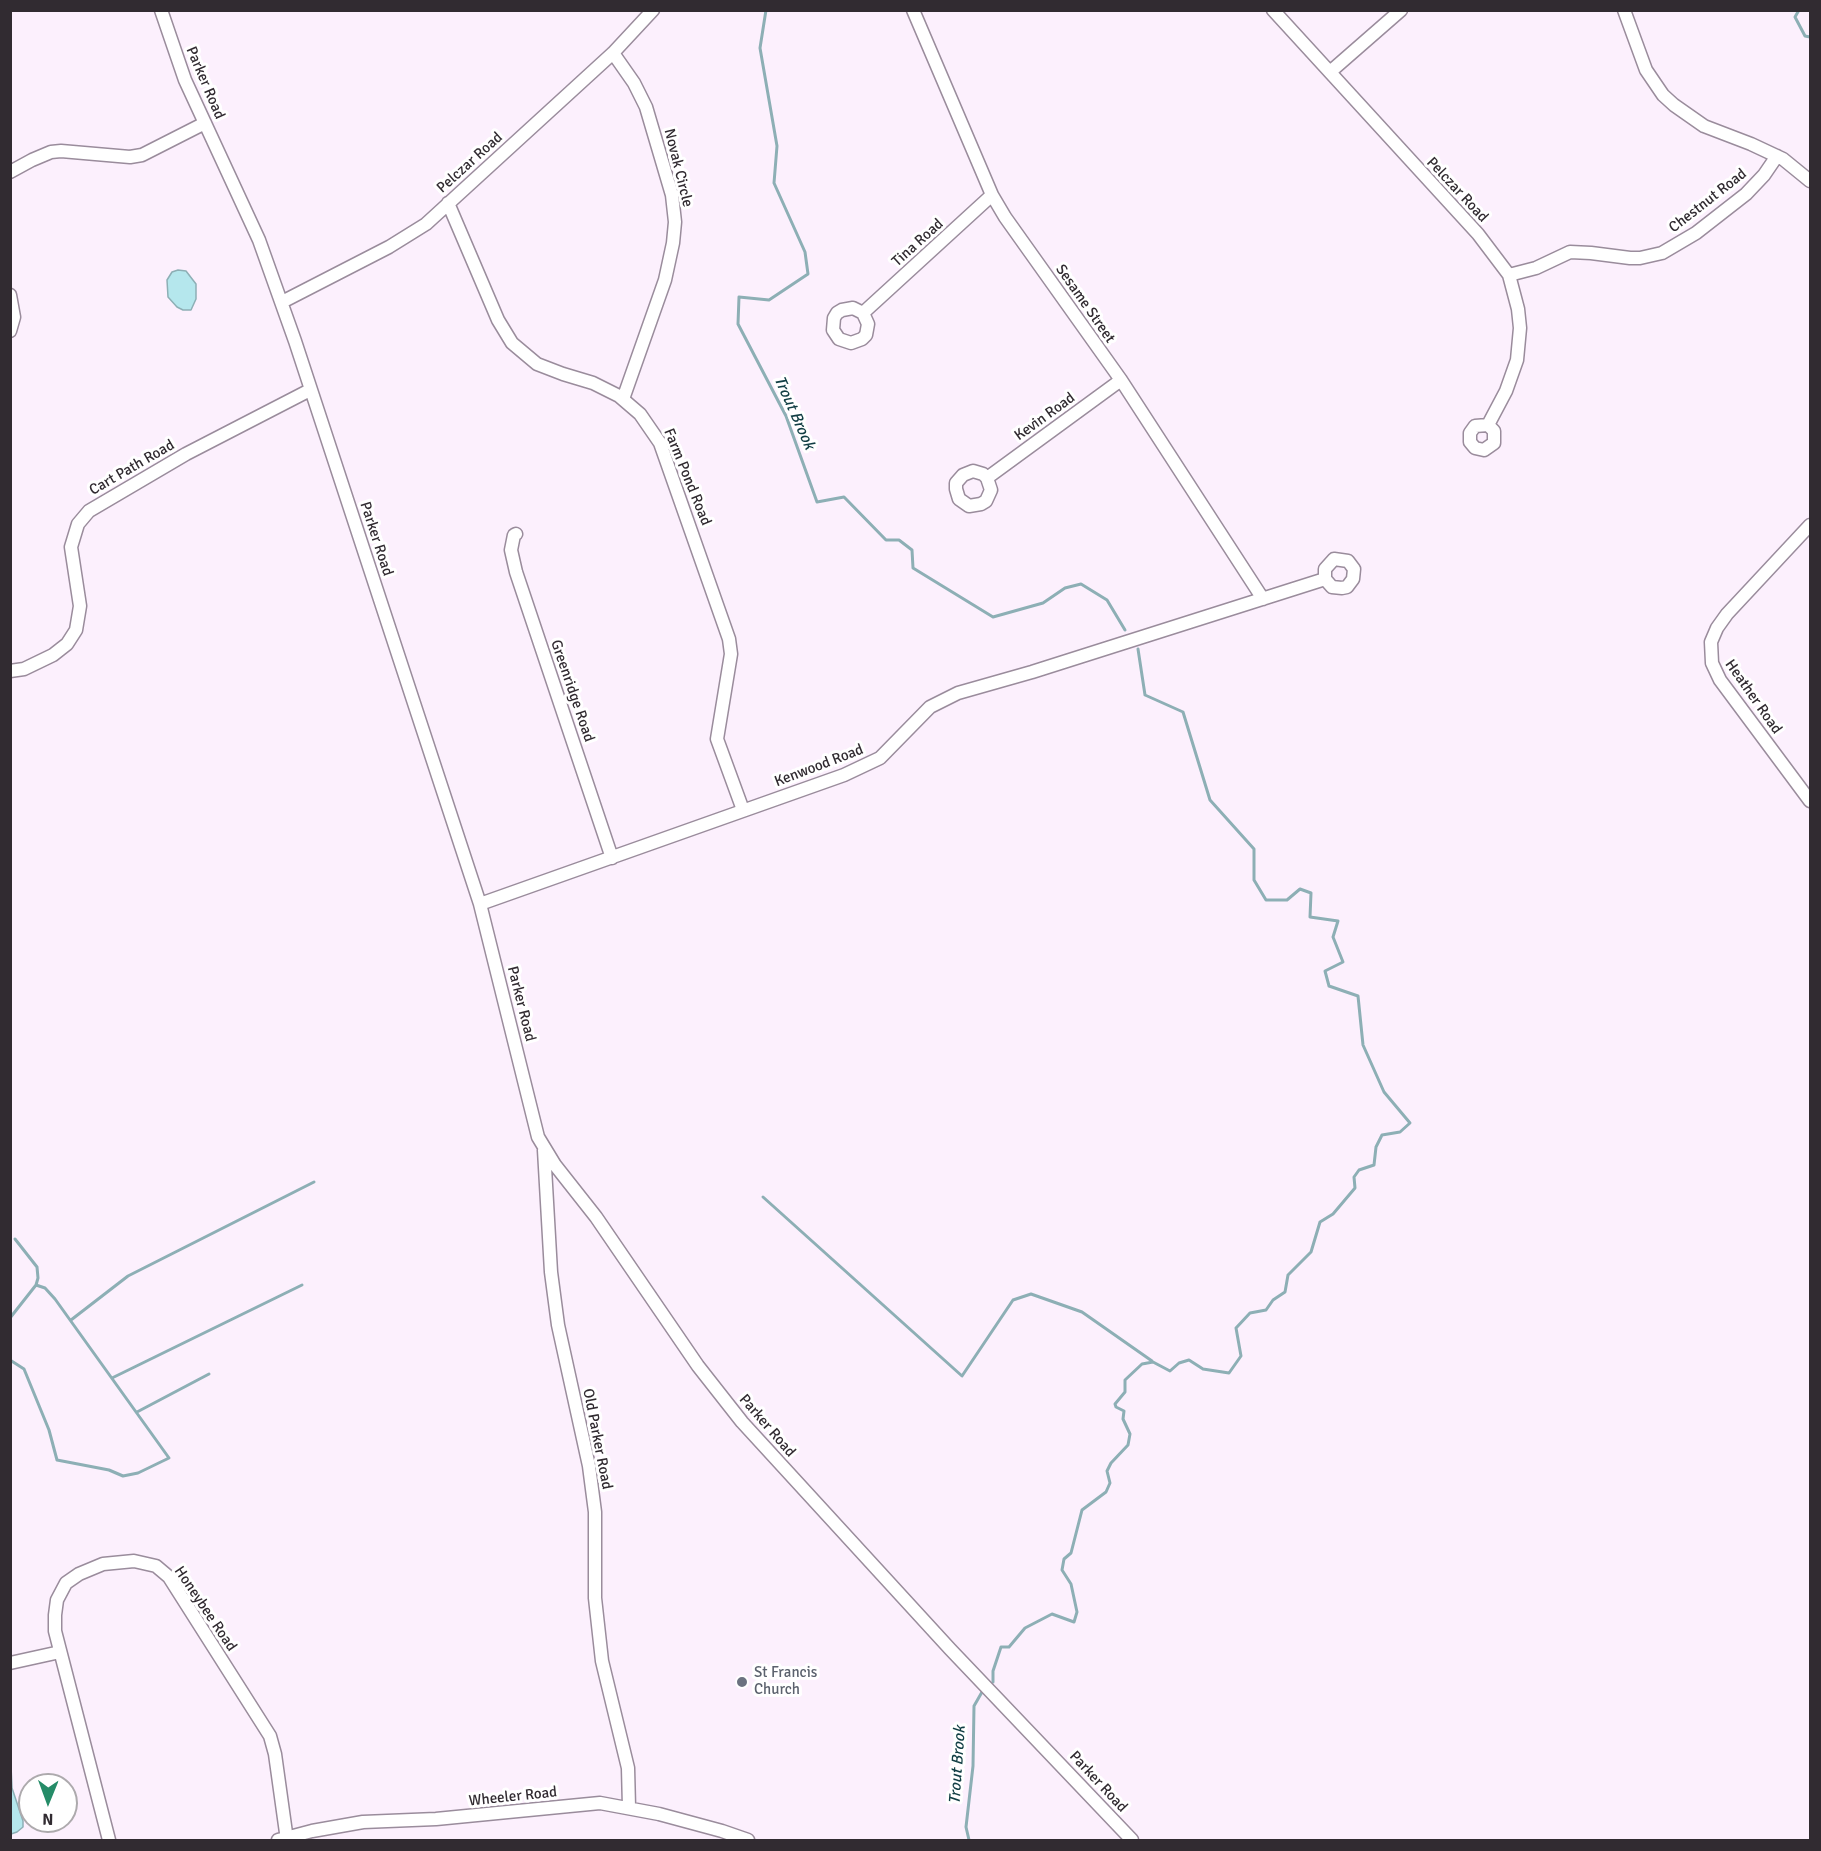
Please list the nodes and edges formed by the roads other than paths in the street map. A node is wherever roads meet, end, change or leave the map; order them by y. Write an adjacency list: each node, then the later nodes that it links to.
1 (161, 10): 9 (street, Parker Road)
2 (653, 10): 7 (street, Pelczar Road)
3 (913, 10): 13 (street, Sesame Street)
4 (1274, 10): 8 (street, Pelczar Road)
5 (1401, 10): 8 (street)
6 (1624, 10): 10 (street)
7 (613, 53): 14 (street, Pelczar Road); 22 (street, Novak Circle)
8 (1330, 72): 15 (street, Pelczar Road)
9 (206, 123): 11 (street); 17 (street, Parker Road)
10 (1777, 156): 12 (street); 15 (street, Chestnut Road)
11 (10, 172)
12 (1810, 181)
13 (992, 195): 18 (street, Tina Road); 20 (street, Sesame Street)
14 (448, 203): 17 (street, Pelczar Road); 22 (street, Farm Pond Road)
15 (1509, 275): 23 (street, Pelczar Road)
16 (10, 295): 19 (street)
17 (282, 302): 21 (street, Parker Road)
18 (863, 313)
19 (10, 331)
20 (1121, 380): 24 (street, Kevin Road); 28 (street, Sesame Street)
21 (310, 390): 29 (street, Cart Path Road); 33 (street, Parker Road)
22 (623, 399): 31 (street, Farm Pond Road)
23 (1488, 425)
24 (987, 478)
25 (1810, 525): 30 (street, Heather Road)
26 (516, 534): 32 (street, Greenridge Road)
27 (1325, 579): 28 (street, Kenwood Road)
28 (1263, 599): 31 (street, Kenwood Road)
29 (10, 671)
30 (1810, 801)
31 (743, 810): 32 (street, Kenwood Road)
32 (612, 858): 33 (street, Kenwood Road)
33 (480, 904): 34 (street, Parker Road)
34 (543, 1146): 37 (street, Old Parker Road); 41 (street, Parker Road)
35 (60, 1652): 36 (street); 38 (street, Honeybee Road); 39 (street, Honeybee Road)
36 (10, 1663)
37 (629, 1807): 39 (street, Wheeler Road); 40 (street, Wheeler Road)
38 (109, 1840)
39 (284, 1840)
40 (748, 1840)
41 (1132, 1840)

